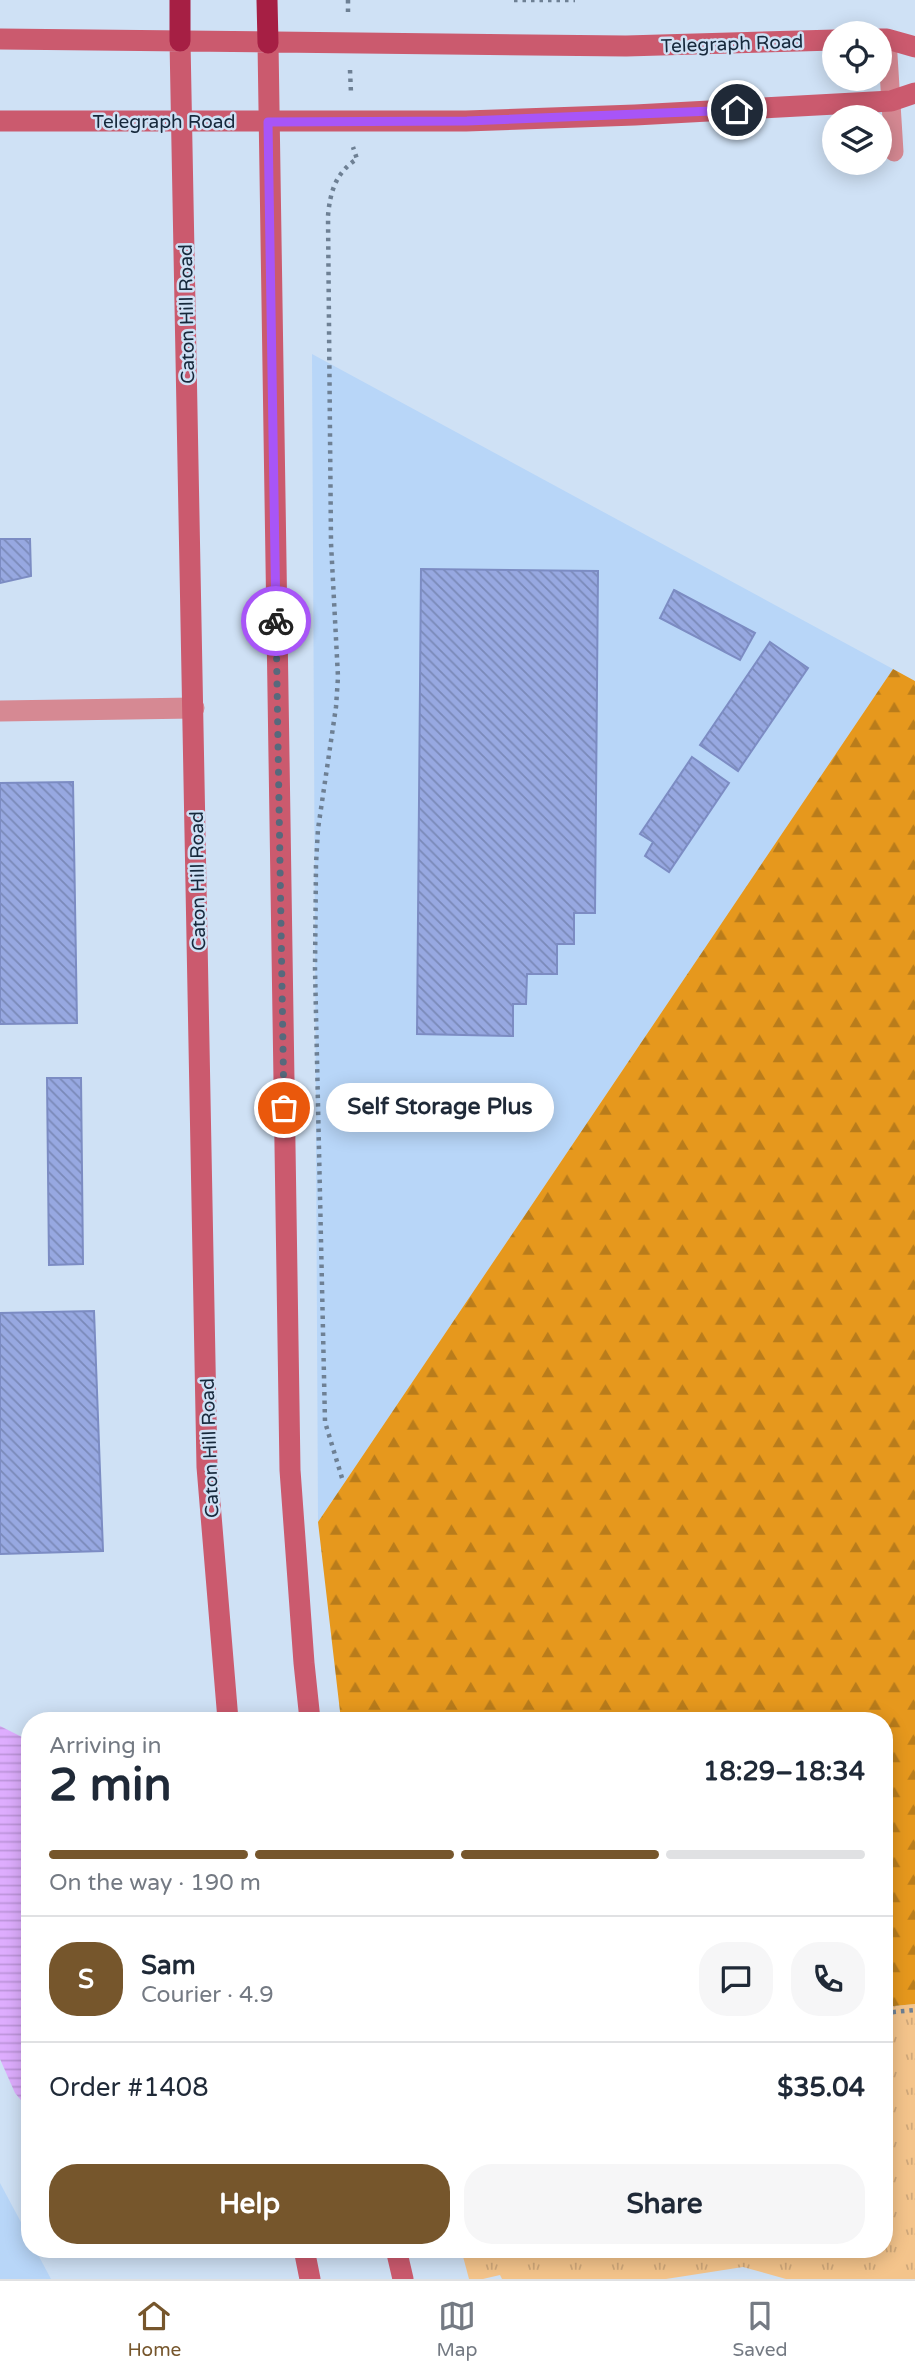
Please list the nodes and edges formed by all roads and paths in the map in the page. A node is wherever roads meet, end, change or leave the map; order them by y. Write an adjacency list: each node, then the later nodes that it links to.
1 (180, 0): 8 (highway)
2 (267, 0): 10 (highway)
3 (348, 0): 11 (path)
4 (513, 0): 5 (path)
5 (575, 0)
6 (0, 39): 8 (main road, Telegraph Road)
7 (822, 40): 11 (main road, Telegraph Road)
8 (180, 41): 10 (main road, Telegraph Road); 17 (main road, Caton Hill Road)
9 (892, 41): 12 (main road)
10 (268, 43): 11 (main road, Telegraph Road); 18 (main road)
11 (349, 43): 19 (path)
12 (915, 47)
13 (890, 91): 15 (lane)
14 (915, 93): 15 (main road, Telegraph Road)
15 (891, 101): 19 (main road, Telegraph Road); 20 (lane)
16 (0, 121): 17 (main road, Telegraph Road)
17 (181, 121): 18 (main road, Telegraph Road); 21 (main road, Caton Hill Road)
18 (268, 122): 19 (main road, Telegraph Road); 25 (main road)
19 (352, 122): 23 (path)
20 (894, 152)
21 (194, 708): 22 (street); 24 (main road, Caton Hill Road)
22 (0, 711)
23 (342, 1478)
24 (227, 1712)
25 (309, 1712)
26 (915, 2010): 27 (path)
27 (893, 2012)
28 (306, 2258): 30 (main road)
29 (398, 2258): 31 (main road)
30 (310, 2279)
31 (403, 2279)

